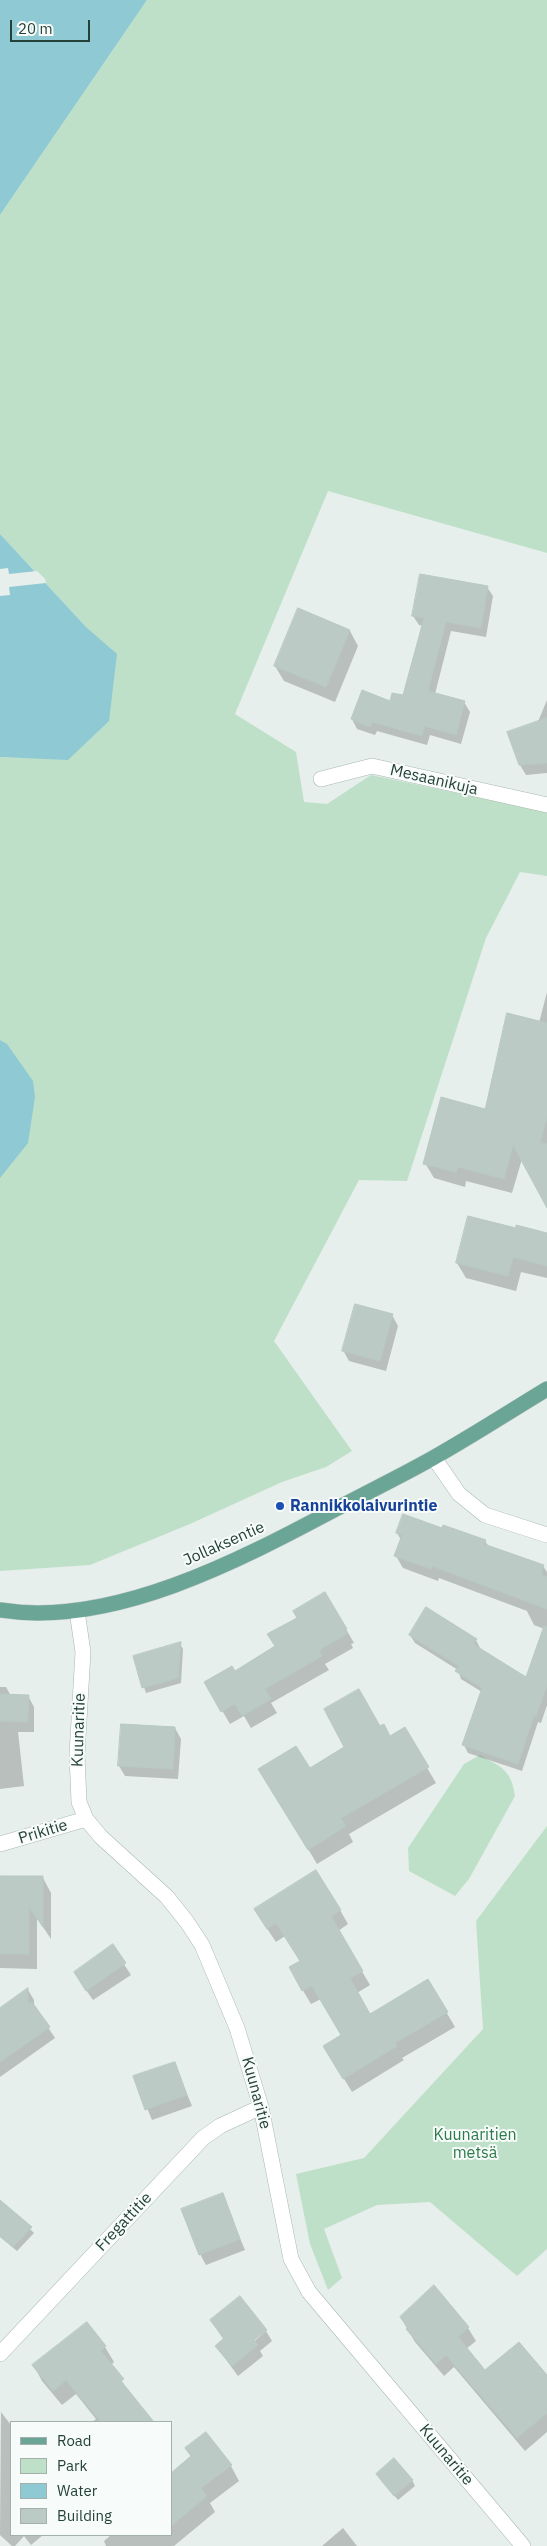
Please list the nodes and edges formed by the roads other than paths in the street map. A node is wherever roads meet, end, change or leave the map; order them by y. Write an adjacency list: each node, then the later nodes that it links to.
1 (321, 779): 2 (street, Mesaanikuja)
2 (547, 805)
3 (547, 1389): 4 (main road, Jollaksentie)
4 (434, 1458): 5 (street); 7 (main road, Jollaksentie)
5 (547, 1535)
6 (0, 1610): 7 (main road, Jollaksentie)
7 (77, 1612): 8 (street, Kuunaritie)
8 (86, 1819): 9 (street, Prikitie); 10 (street, Kuunaritie)
9 (0, 1844)
10 (261, 2106): 11 (street, Fregattitie); 12 (street, Kuunaritie)
11 (0, 2354)
12 (522, 2546)

